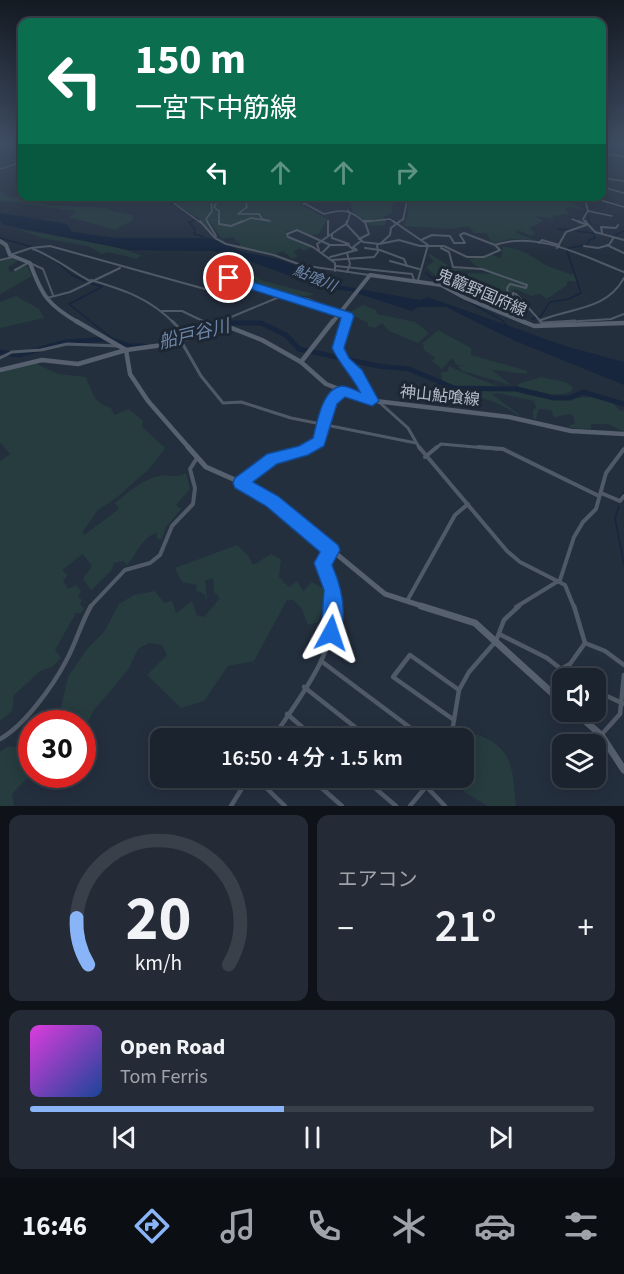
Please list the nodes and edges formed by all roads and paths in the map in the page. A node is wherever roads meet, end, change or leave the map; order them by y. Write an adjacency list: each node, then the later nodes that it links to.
1 (606, 188): 2 (street)
2 (624, 193)
3 (171, 201): 28 (street)
4 (211, 201): 28 (street)
5 (217, 201): 6 (street)
6 (245, 201)
7 (302, 201): 12 (street)
8 (306, 201): 12 (street)
9 (407, 201): 17 (street)
10 (585, 201): 15 (street)
11 (603, 201): 13 (street)
12 (303, 204): 14 (street)
13 (624, 207)
14 (348, 210): 20 (street); 22 (street)
15 (588, 211): 16 (street); 23 (street)
16 (612, 216)
17 (404, 218): 21 (street); 37 (street)
18 (572, 219): 23 (street)
19 (327, 221): 27 (street)
20 (365, 222): 21 (street); 30 (street)
21 (399, 223): 31 (street)
22 (346, 224): 25 (street); 30 (street)
23 (587, 225): 26 (street); 38 (street)
24 (618, 225): 26 (street)
25 (332, 235): 27 (street); 44 (street)
26 (603, 235): 29 (street)
27 (328, 237): 34 (street)
28 (215, 238): 66 (street)
29 (613, 239): 32 (street); 41 (street)
30 (360, 240): 35 (street); 44 (street)
31 (421, 240): 40 (street); 45 (street)
32 (624, 240)
33 (0, 241): 54 (main road)
34 (321, 241): 39 (street); 50 (street); 50 (street)
35 (368, 242): 37 (street); 47 (street)
36 (539, 243): 38 (street); 40 (street); 49 (street)
37 (380, 244): 42 (street); 48 (street)
38 (559, 244): 49 (street)
39 (330, 245): 50 (street); 51 (street)
40 (495, 245): 42 (street)
41 (607, 245): 43 (street); 53 (street)
42 (441, 246): 45 (street)
43 (584, 246)
44 (353, 247): 51 (street)
45 (429, 247): 64 (street); 78 (street)
46 (31, 248): 54 (street); 63 (street); 72 (street)
47 (365, 248): 48 (street); 51 (street)
48 (375, 248): 56 (street); 62 (street)
49 (556, 249): 68 (street)
50 (321, 251): 55 (street)
51 (356, 251): 52 (street)
52 (347, 253): 55 (street); 56 (street)
53 (624, 253)
54 (12, 256): 57 (street); 59 (main road)
55 (331, 258): 56 (street); 60 (street)
56 (350, 258): 61 (street)
57 (0, 260)
58 (390, 261): 62 (street)
59 (30, 263): 65 (street); 73 (street); 75 (main road)
60 (336, 266): 61 (street); 66 (street)
61 (348, 266): 67 (street); 71 (street)
62 (406, 266): 64 (street)
63 (122, 268): 72 (street); 74 (street)
64 (419, 269): 71 (street)
65 (15, 270)
66 (335, 271): 67 (street)
67 (346, 272): 69 (street)
68 (624, 272)
69 (370, 275): 71 (main road, 鬼籠野国府線); 86 (main road)
70 (624, 278): 78 (street)
71 (416, 280): 78 (main road, 鬼籠野国府線)
72 (91, 281): 73 (street); 76 (street)
73 (53, 295): 75 (street)
74 (284, 295): 80 (street); 89 (street)
75 (46, 299): 83 (main road)
76 (162, 311): 81 (street); 81 (street)
77 (624, 314): 78 (street)
78 (540, 321): 79 (main road, 鬼籠野国府線)
79 (624, 323)
80 (224, 324): 81 (street); 82 (main road); 86 (main road, 神山鮎喰線)
81 (211, 325)
82 (181, 341): 84 (main road); 91 (street)
83 (118, 346): 84 (main road); 85 (street)
84 (126, 350): 87 (main road); 96 (main road)
85 (0, 358)
86 (301, 362): 88 (main road, 神山鮎喰線)
87 (0, 369)
88 (343, 391): 89 (main road, 神山鮎喰線); 91 (street)
89 (372, 401): 90 (main road, 神山鮎喰線)
90 (379, 402): 92 (main road, 神山鮎喰線); 93 (street)
91 (324, 423): 93 (street); 97 (street)
92 (624, 434)
93 (416, 443): 95 (street)
94 (624, 449): 98 (street)
95 (425, 457): 98 (street); 100 (street)
96 (197, 458): 97 (main road); 127 (street)
97 (241, 483): 101 (main road)
98 (600, 495): 99 (street); 102 (street)
99 (624, 496)
100 (469, 503): 102 (street); 103 (street)
101 (332, 550): 103 (main road); 107 (street)
102 (561, 580): 104 (street); 106 (street)
103 (406, 603): 105 (main road)
104 (499, 634): 105 (street); 109 (street)
105 (496, 641): 113 (street); 114 (main road)
106 (585, 643): 108 (street); 110 (street)
107 (321, 661): 112 (street); 123 (street)
108 (624, 665)
109 (560, 668)
110 (563, 668)
111 (624, 675): 116 (street)
112 (304, 687): 117 (street); 122 (street)
113 (459, 690): 118 (street); 118 (street)
114 (552, 693)
115 (606, 696): 116 (street)
116 (622, 703): 126 (street)
117 (287, 714): 120 (street); 121 (street)
118 (454, 720): 124 (street)
119 (586, 722): 125 (main road)
120 (279, 728)
121 (303, 728)
122 (356, 728)
123 (411, 728)
124 (453, 728)
125 (600, 734)
126 (602, 734)
127 (0, 739)
128 (606, 743): 129 (main road)
129 (624, 770)
130 (242, 788): 136 (street)
131 (266, 788): 137 (street)
132 (322, 788): 138 (street)
133 (375, 788): 139 (street)
134 (426, 788): 140 (street)
135 (430, 788): 141 (street)
136 (231, 806)
137 (285, 806)
138 (342, 806)
139 (396, 806)
140 (410, 806)
141 (445, 806)

